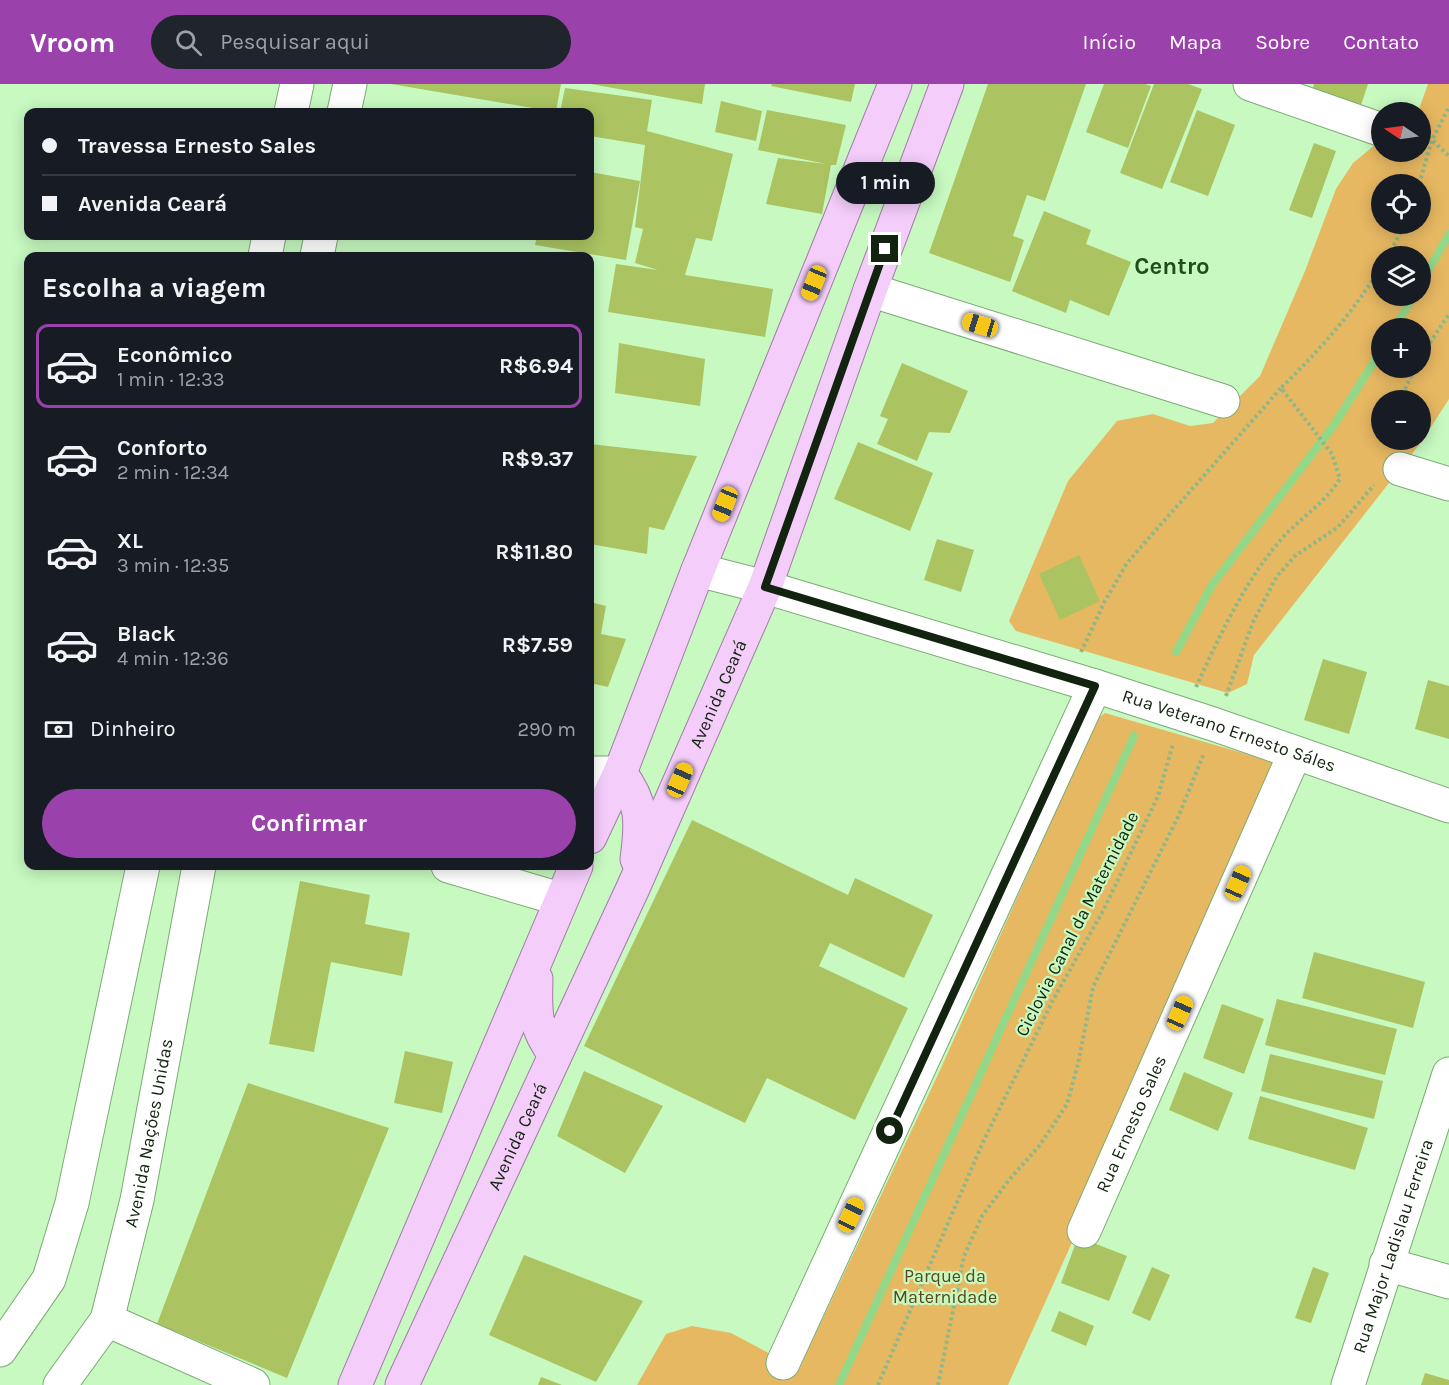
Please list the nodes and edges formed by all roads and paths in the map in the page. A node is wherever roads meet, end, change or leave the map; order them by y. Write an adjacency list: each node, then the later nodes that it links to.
1 (297, 84): 7 (street)
2 (350, 84): 8 (street)
3 (895, 84): 21 (main road)
4 (947, 84): 14 (main road, Avenida Ceará)
5 (1250, 84): 9 (street)
6 (1449, 107): 10 (path)
7 (292, 108)
8 (346, 108)
9 (1371, 126)
10 (1432, 140): 11 (path); 12 (path)
11 (1449, 156)
12 (1422, 174)
13 (1371, 283): 17 (path)
14 (870, 290): 18 (street); 22 (main road, Avenida Ceará)
15 (1449, 314): 16 (path)
16 (1431, 341)
17 (1281, 388): 23 (path); 24 (path, Ciclovia Canal da Maternidade)
18 (1223, 402)
19 (1400, 469): 20 (street); 25 (path)
20 (1449, 484)
21 (698, 570): 22 (street, Rua Veterano Ernesto Sáles); 27 (main road)
22 (765, 587): 23 (street, Rua Veterano Ernesto Sáles); 34 (main road, Avenida Ceará)
23 (1079, 682): 24 (street, Rua Veterano Ernesto Sáles); 44 (street)
24 (1182, 714): 25 (street, Rua Veterano Ernesto Sáles); 49 (path, Ciclovia Canal da Maternidade)
25 (1213, 724): 26 (street, Rua Veterano Ernesto Sáles); 50 (path)
26 (1295, 753): 28 (street, Rua Veterano Ernesto Sáles); 39 (street, Rua Ernesto Sales)
27 (605, 773): 29 (main road); 34 (main road)
28 (1449, 806)
29 (594, 820)
30 (142, 870): 43 (street)
31 (198, 870): 42 (street, Avenida Nações Unidas)
32 (462, 870): 35 (street)
33 (574, 870): 35 (main road)
34 (633, 888): 37 (main road, Avenida Ceará)
35 (560, 899): 36 (main road)
36 (537, 962): 37 (main road); 47 (main road)
37 (555, 1055): 48 (main road, Avenida Ceará)
38 (1449, 1074): 40 (street, Rua Major Ladislau Ferreira)
39 (1084, 1231)
40 (1386, 1264): 41 (street); 51 (street, Rua Major Ladislau Ferreira)
41 (1449, 1282)
42 (107, 1320): 45 (street, Avenida Nações Unidas); 46 (street)
43 (0, 1350)
44 (783, 1363)
45 (60, 1385)
46 (253, 1385)
47 (355, 1385)
48 (402, 1385)
49 (878, 1385)
50 (938, 1385)
51 (1348, 1385)

